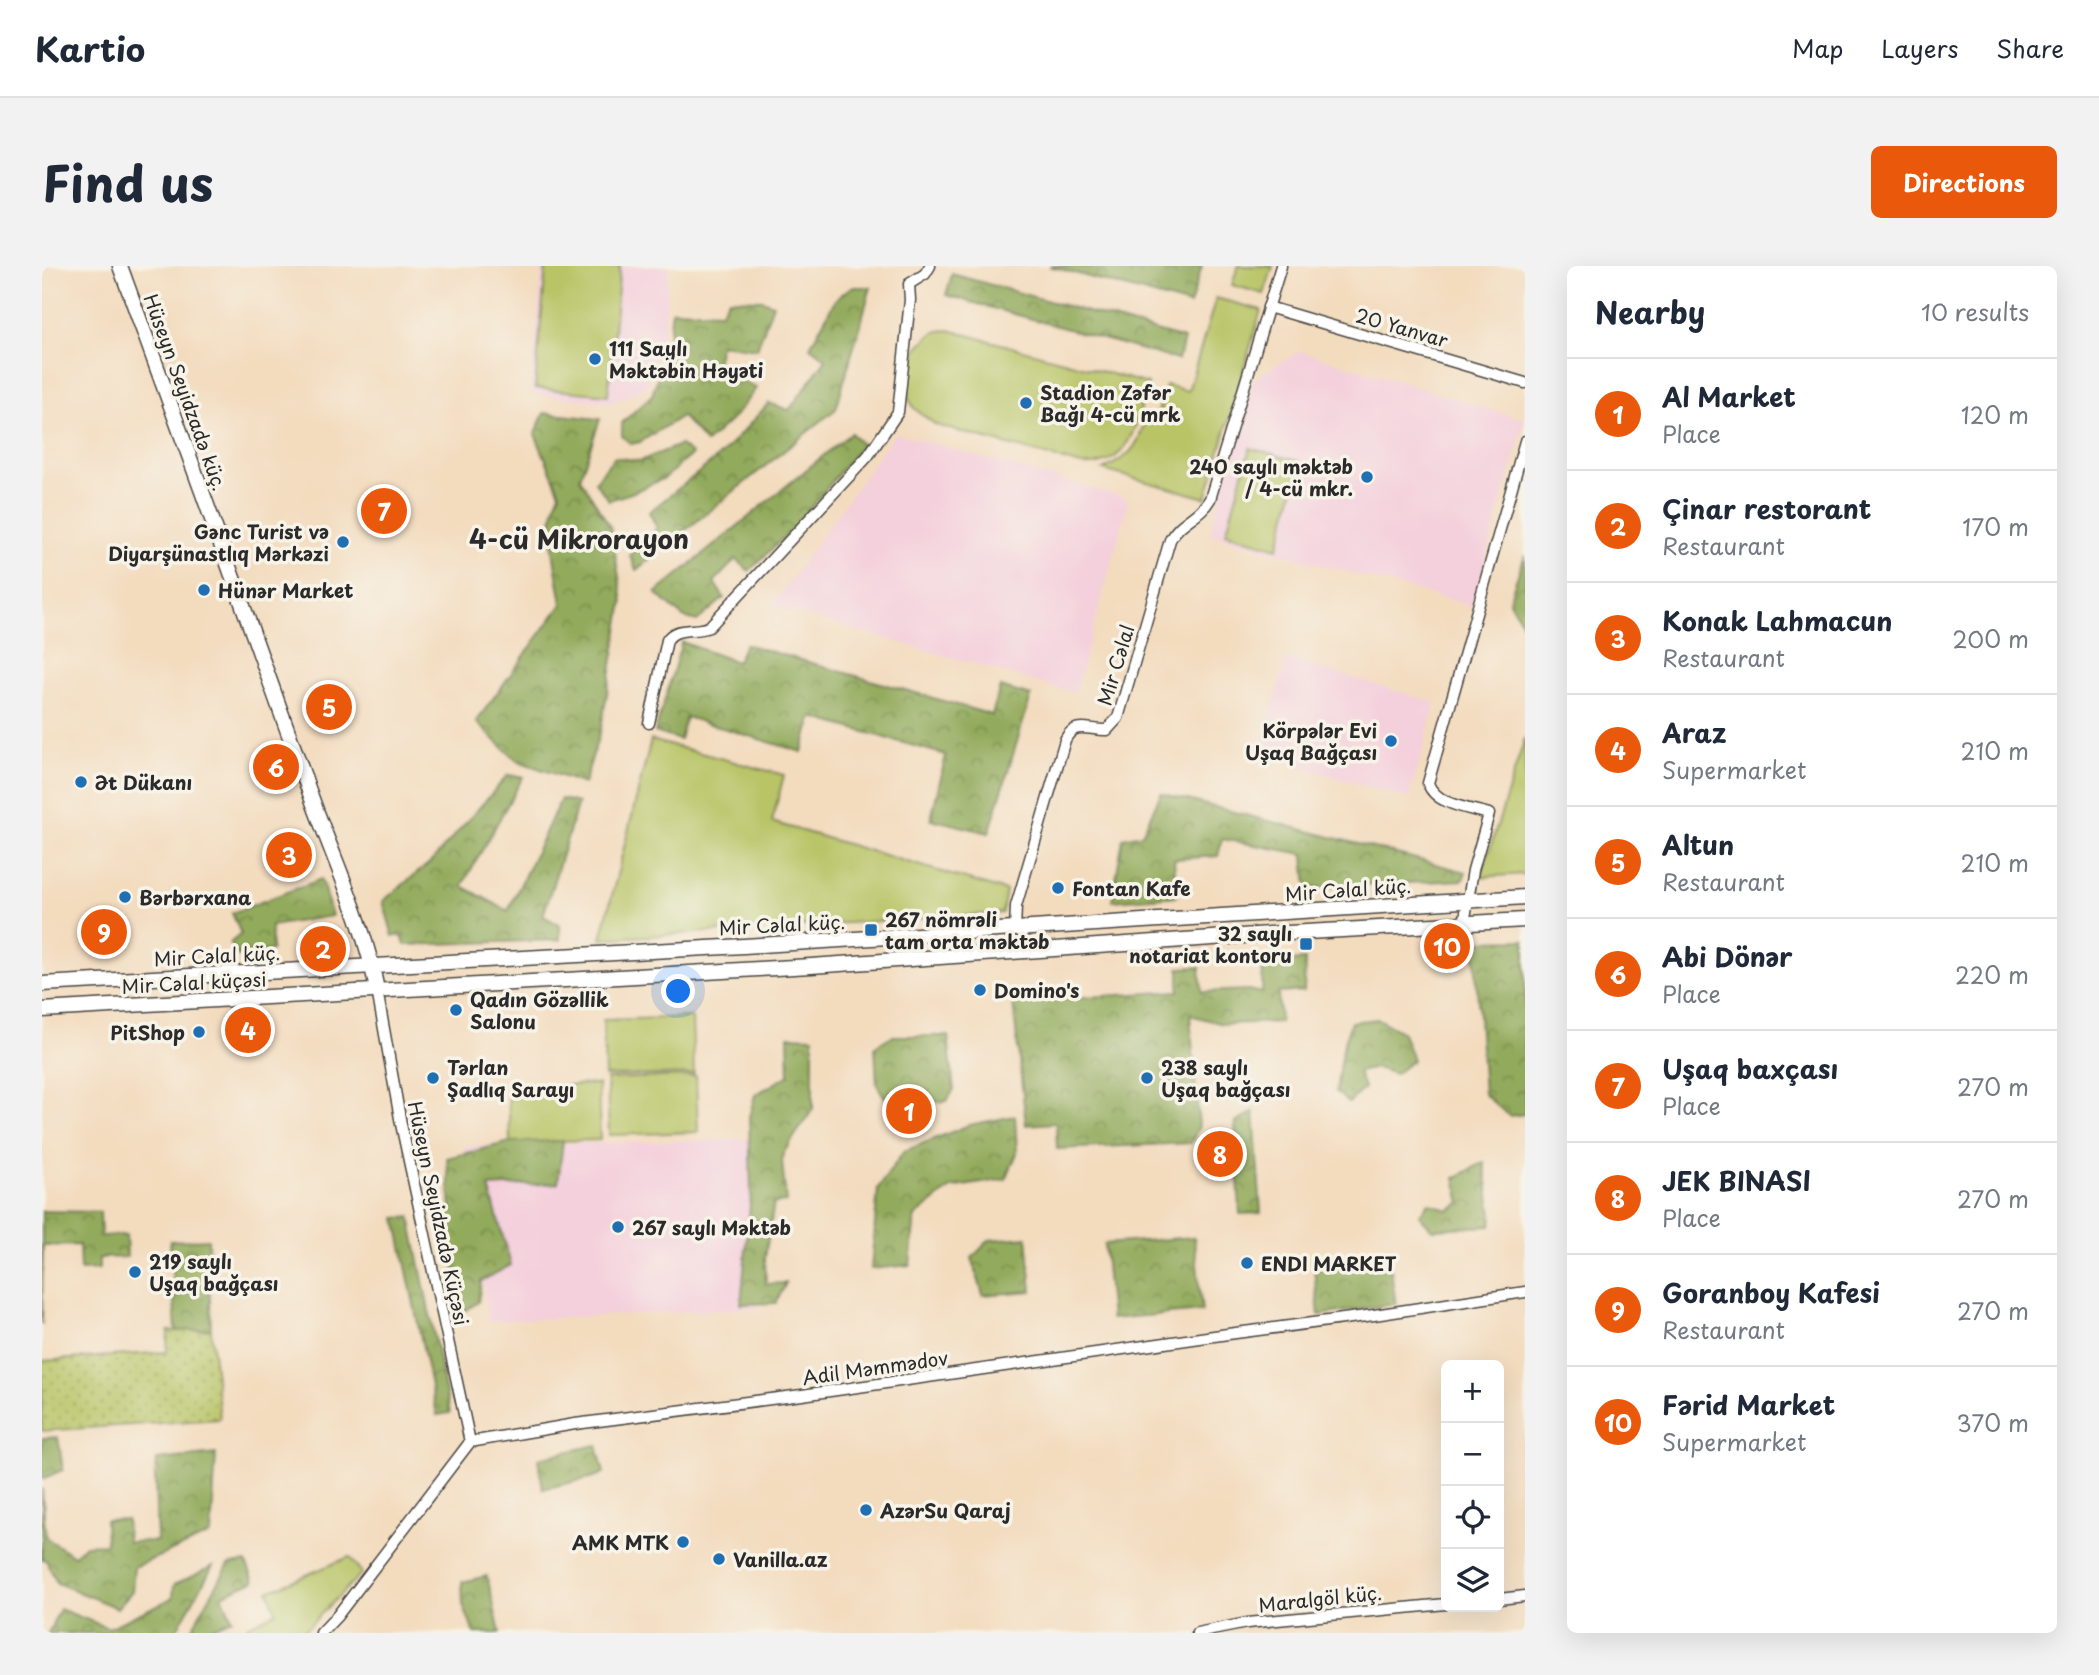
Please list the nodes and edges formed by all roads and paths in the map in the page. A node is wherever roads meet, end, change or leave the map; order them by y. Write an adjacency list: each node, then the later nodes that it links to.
1 (120, 266): 13 (street, Hüseyn Seyidzadə küç.)
2 (930, 266): 7 (street)
3 (1281, 266): 4 (street)
4 (1269, 307): 5 (street, 20 Yanvar); 12 (street, Mir Cəlal)
5 (1525, 383)
6 (1525, 441): 9 (street)
7 (649, 723)
8 (1525, 897): 9 (street, Mir Cəlal küç.)
9 (1467, 900): 11 (street); 12 (street, Mir Cəlal küç.)
10 (1525, 920): 11 (street, Mir Cəlal küç.)
11 (1464, 925): 15 (street, Mir Cəlal küç.)
12 (1015, 930): 13 (street, Mir Cəlal küç.)
13 (372, 965): 14 (street, Mir Cəlal küç.); 15 (street, Hüseyn Seyidzadə küç.)
14 (42, 984)
15 (377, 990): 16 (street, Mir Cəlal küç.); 19 (street, Hüseyn Seyidzadə Küçəsi)
16 (347, 993): 17 (street, Mir Cəlal küçəsi)
17 (42, 1010)
18 (1525, 1292): 19 (street, Adil Məmmədov)
19 (470, 1442): 23 (street)
20 (1525, 1596): 21 (street)
21 (1504, 1598)
22 (1441, 1604): 24 (street, Maralgöl küç.)
23 (321, 1633)
24 (1197, 1633)

